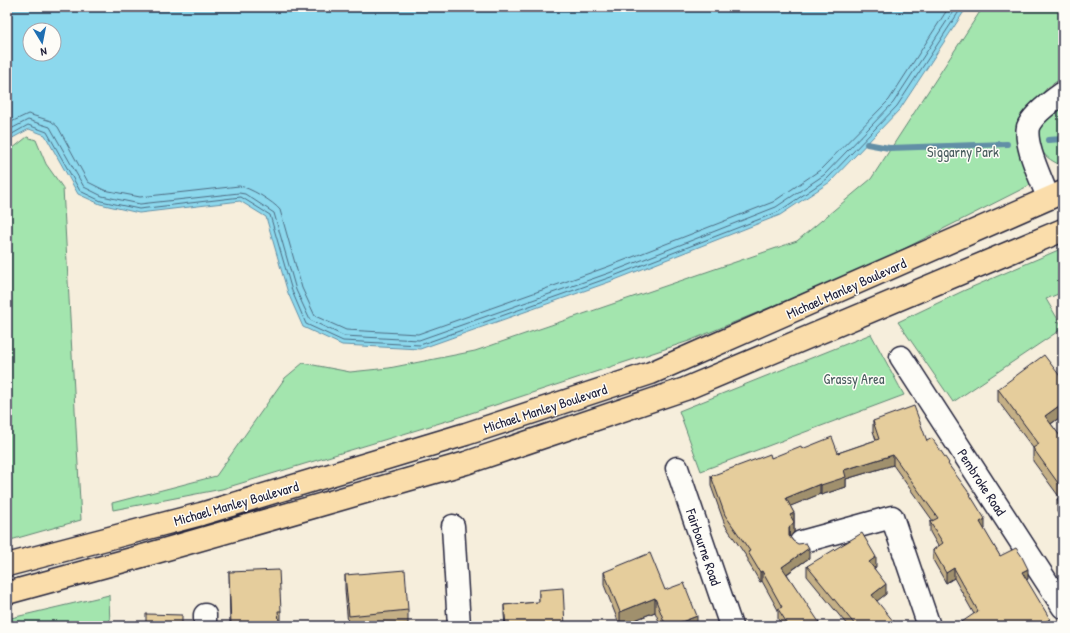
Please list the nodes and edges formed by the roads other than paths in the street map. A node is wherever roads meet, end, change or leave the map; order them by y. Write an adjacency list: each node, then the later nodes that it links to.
1 (1063, 92): 2 (street)
2 (1056, 195): 8 (highway, Michael Manley Boulevard)
3 (1063, 230): 9 (highway, Michael Manley Boulevard)
4 (901, 357): 10 (street, Pembroke Road)
5 (677, 468): 12 (street, Fairbourne Road)
6 (453, 526): 11 (street)
7 (801, 542): 13 (street)
8 (7, 565)
9 (7, 593)
10 (1063, 607)
11 (459, 626)
12 (731, 626)
13 (929, 626)

